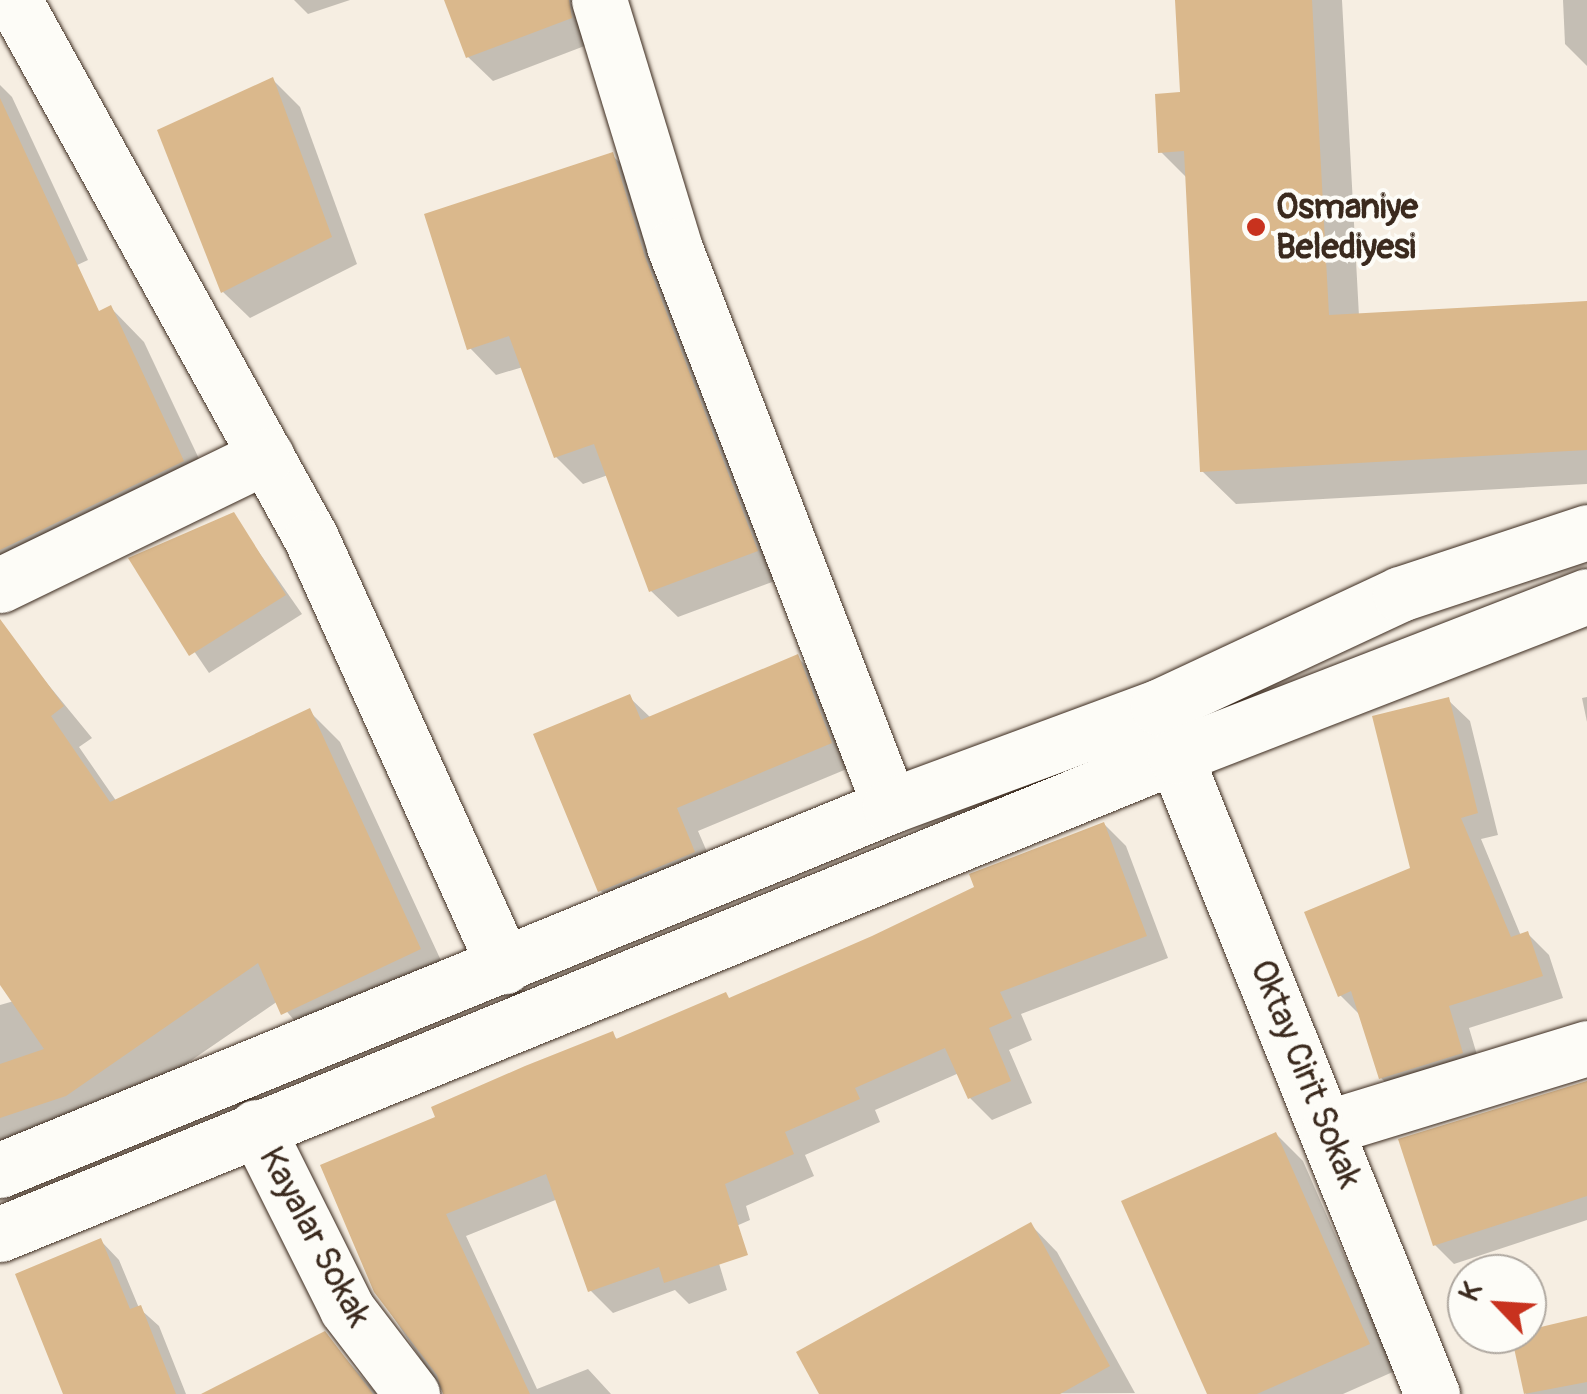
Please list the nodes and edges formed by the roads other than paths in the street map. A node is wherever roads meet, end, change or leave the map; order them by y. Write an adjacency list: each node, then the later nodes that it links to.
1 (14, 0): 3 (street)
2 (599, 0): 8 (street)
3 (266, 456): 5 (street); 9 (street)
4 (1587, 532): 8 (street)
5 (0, 585)
6 (1587, 596): 7 (street)
7 (1175, 756): 12 (street); 13 (street, Oktay Cirit Sokak)
8 (890, 806): 9 (street)
9 (504, 966): 11 (street)
10 (1587, 1048): 13 (street)
11 (206, 1082): 12 (street); 14 (street)
12 (256, 1127): 15 (street); 16 (street, Kayalar Sokak)
13 (1329, 1127): 17 (street, Oktay Cirit Sokak)
14 (0, 1170)
15 (0, 1234)
16 (412, 1394)
17 (1432, 1394)

